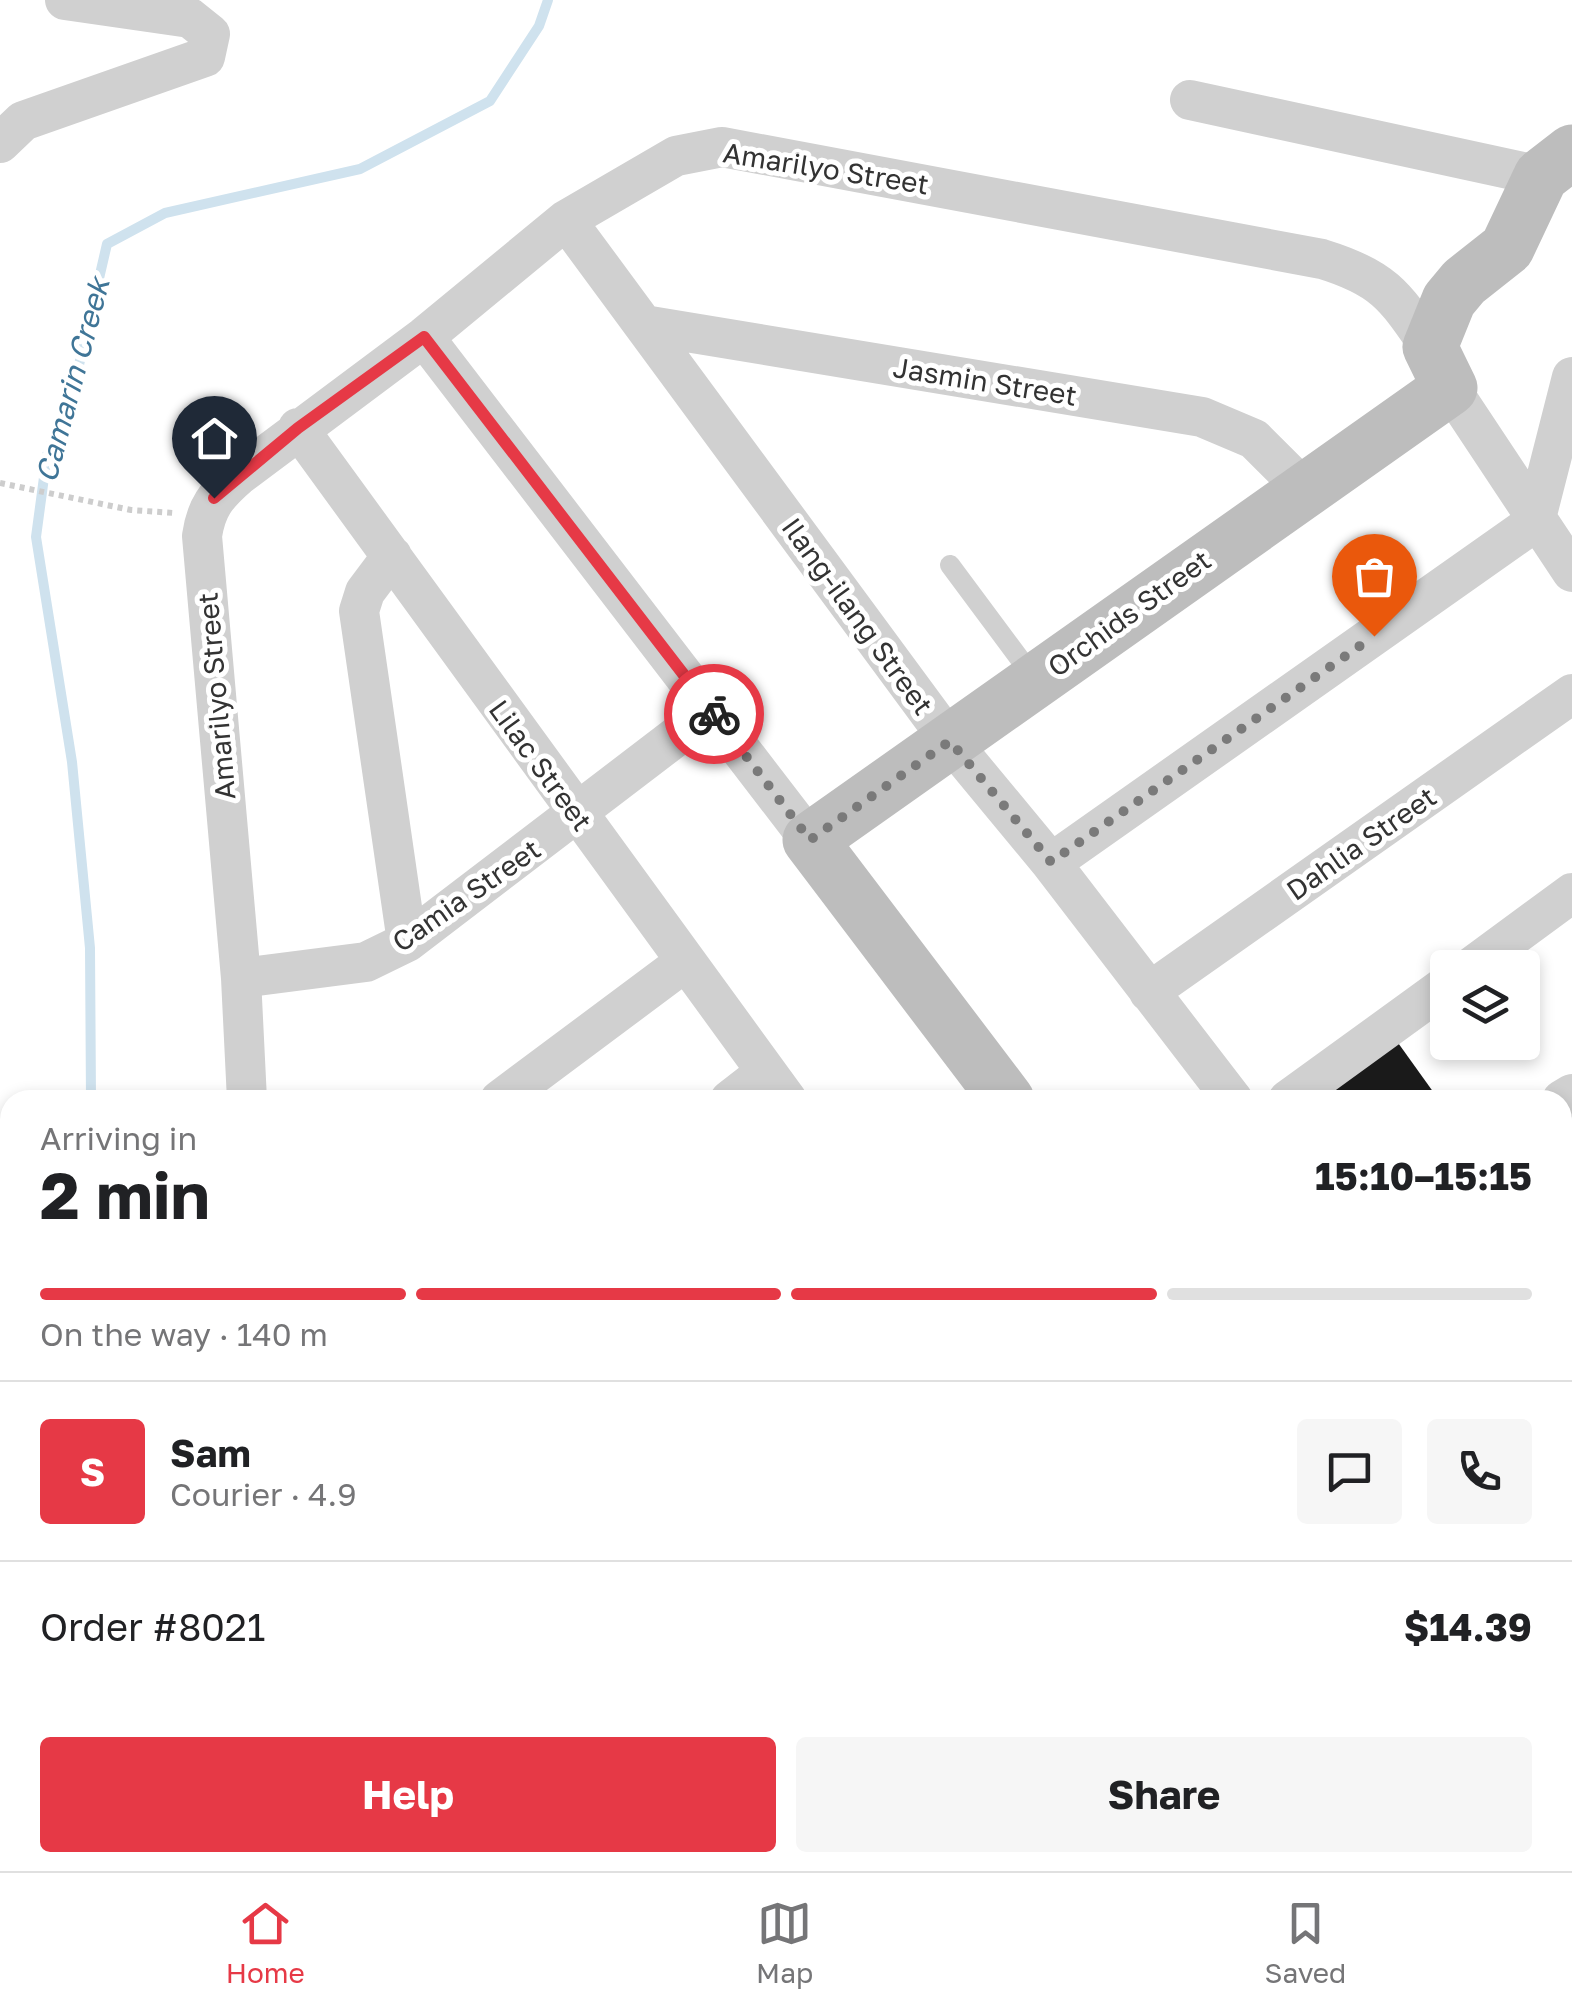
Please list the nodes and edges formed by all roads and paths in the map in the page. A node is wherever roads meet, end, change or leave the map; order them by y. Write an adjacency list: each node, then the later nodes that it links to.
1 (65, 0): 3 (street)
2 (1190, 100): 4 (street)
3 (0, 143)
4 (1557, 164): 8 (street)
5 (566, 220): 6 (street, Ilang-ilang Street); 7 (street, Amarilyo Street); 8 (street, Amarilyo Street)
6 (644, 325): 12 (street, Jasmin Street); 21 (street, Ilang-ilang Street)
7 (424, 337): 10 (street, Amarilyo Street); 20 (street)
8 (1440, 368): 12 (street, Orchids Street); 14 (street, Amarilyo Street)
9 (1572, 377): 14 (street)
10 (298, 428): 15 (street, Lilac Street); 29 (street, Amarilyo Street)
11 (0, 483): 13 (path)
12 (1303, 488): 18 (street, Orchids Street)
13 (131, 510)
14 (1535, 522): 17 (street, Amarilyo Street); 24 (street)
15 (392, 556): 22 (street, Lilac Street); 26 (street)
16 (950, 565): 18 (lane)
17 (1572, 572)
18 (1035, 680): 21 (street, Orchids Street)
19 (1572, 694): 30 (street, Dahlia Street)
20 (711, 710): 22 (street, Camia Street); 23 (street)
21 (950, 741): 23 (street, Orchids Street); 24 (street, Ilang-ilang Street)
22 (577, 816): 26 (street, Camia Street); 28 (street, Lilac Street)
23 (810, 840): 35 (street)
24 (1051, 862): 30 (street, Ilang-ilang Street)
25 (1572, 894): 27 (street)
26 (406, 942): 29 (street, Camia Street)
27 (1495, 950)
28 (684, 962): 32 (street, Lilac Street); 34 (street)
29 (242, 978): 33 (street, Amarilyo Street)
30 (1149, 992): 36 (street, Ilang-ilang Street)
31 (1430, 997): 37 (street)
32 (777, 1086)
33 (247, 1090)
34 (513, 1090)
35 (999, 1090)
36 (1224, 1090)
37 (1302, 1090)

